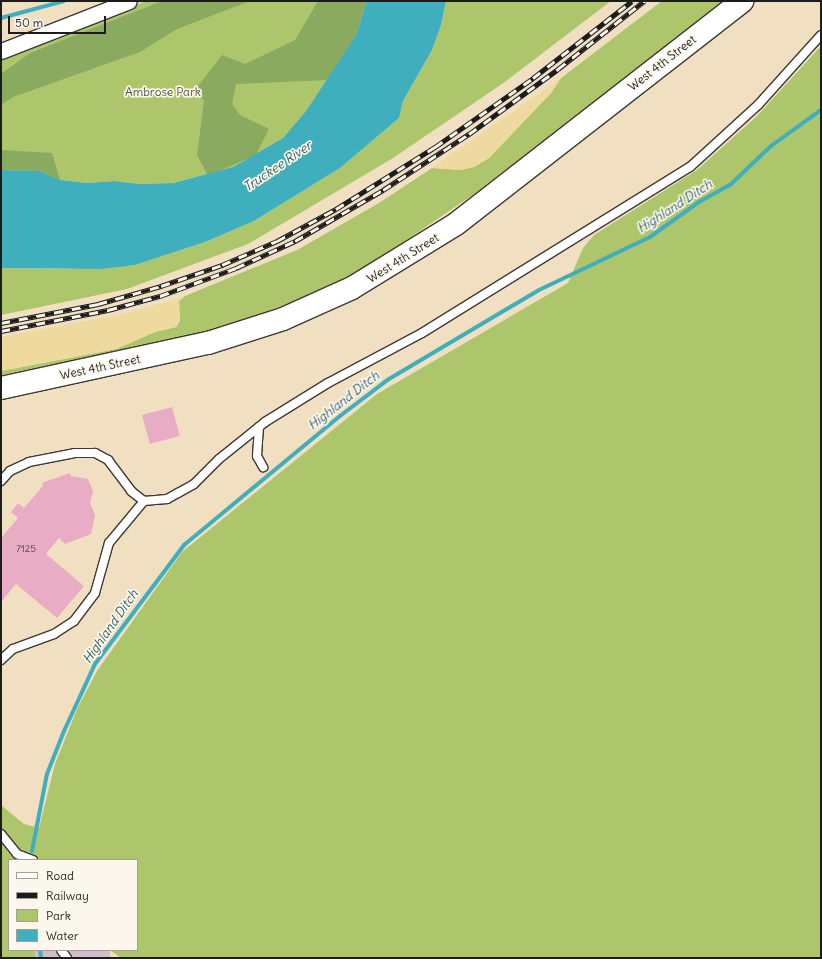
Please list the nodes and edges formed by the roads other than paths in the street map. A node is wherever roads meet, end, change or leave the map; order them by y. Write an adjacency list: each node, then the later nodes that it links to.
1 (129, 1): 4 (street)
2 (742, 1): 5 (main road, West 4th Street)
3 (821, 35): 6 (lane)
4 (1, 51)
5 (1, 388)
6 (259, 427): 7 (lane); 9 (lane)
7 (263, 467)
8 (1, 481): 9 (lane)
9 (144, 501): 10 (lane)
10 (1, 660)
11 (1, 834): 12 (lane)
12 (30, 859)

